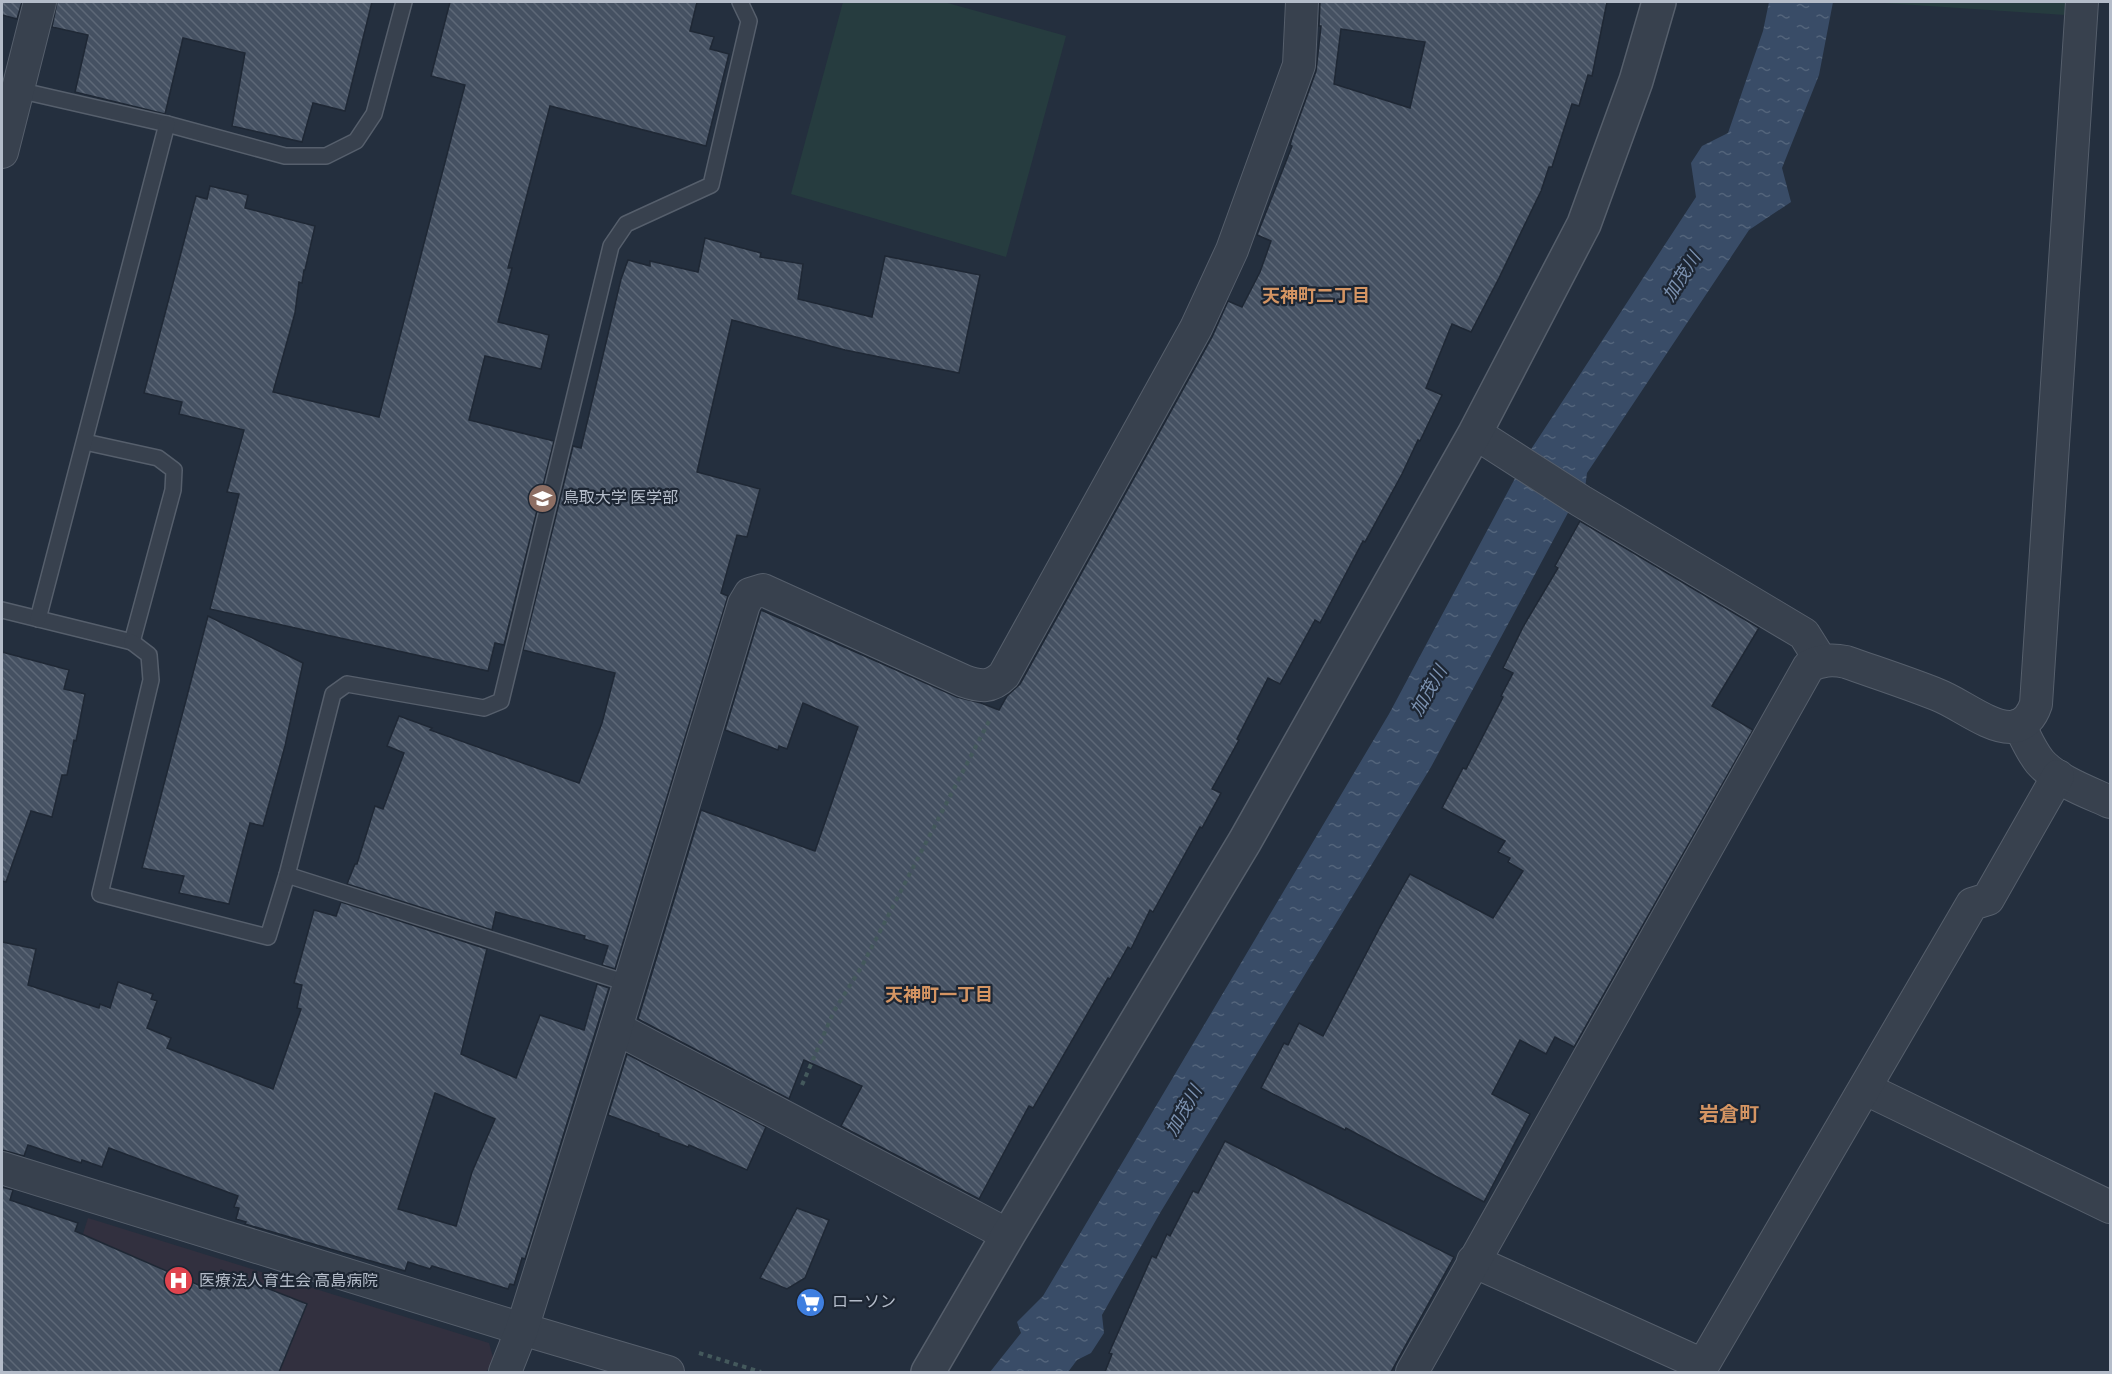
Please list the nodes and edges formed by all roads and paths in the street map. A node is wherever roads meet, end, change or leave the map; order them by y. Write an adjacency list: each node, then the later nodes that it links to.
1 (40, 2): 7 (street)
2 (405, 2): 8 (lane)
3 (740, 2): 20 (lane)
4 (1302, 2): 16 (street)
5 (1659, 2): 10 (street)
6 (2082, 2): 17 (street)
7 (18, 90): 8 (lane); 9 (street)
8 (167, 124): 11 (lane)
9 (2, 152)
10 (1475, 433): 15 (street); 27 (street)
11 (85, 442): 13 (lane); 14 (lane)
12 (2, 610): 13 (lane)
13 (38, 619): 14 (lane)
14 (132, 642): 20 (lane)
15 (1821, 661): 17 (street); 28 (street)
16 (996, 683): 21 (street); 24 (path)
17 (2019, 725): 18 (street)
18 (2058, 776): 19 (street); 23 (street)
19 (2110, 802)
20 (287, 875): 21 (lane)
21 (630, 984): 22 (street)
22 (616, 1028): 24 (street); 29 (street)
23 (1866, 1089): 26 (street); 28 (street)
24 (787, 1118): 27 (street)
25 (2, 1168): 29 (street)
26 (2110, 1207)
27 (1008, 1234): 32 (street)
28 (1473, 1261): 33 (street)
29 (522, 1329): 30 (street); 31 (street)
30 (505, 1372)
31 (668, 1372)
32 (928, 1372)
33 (1412, 1372)

